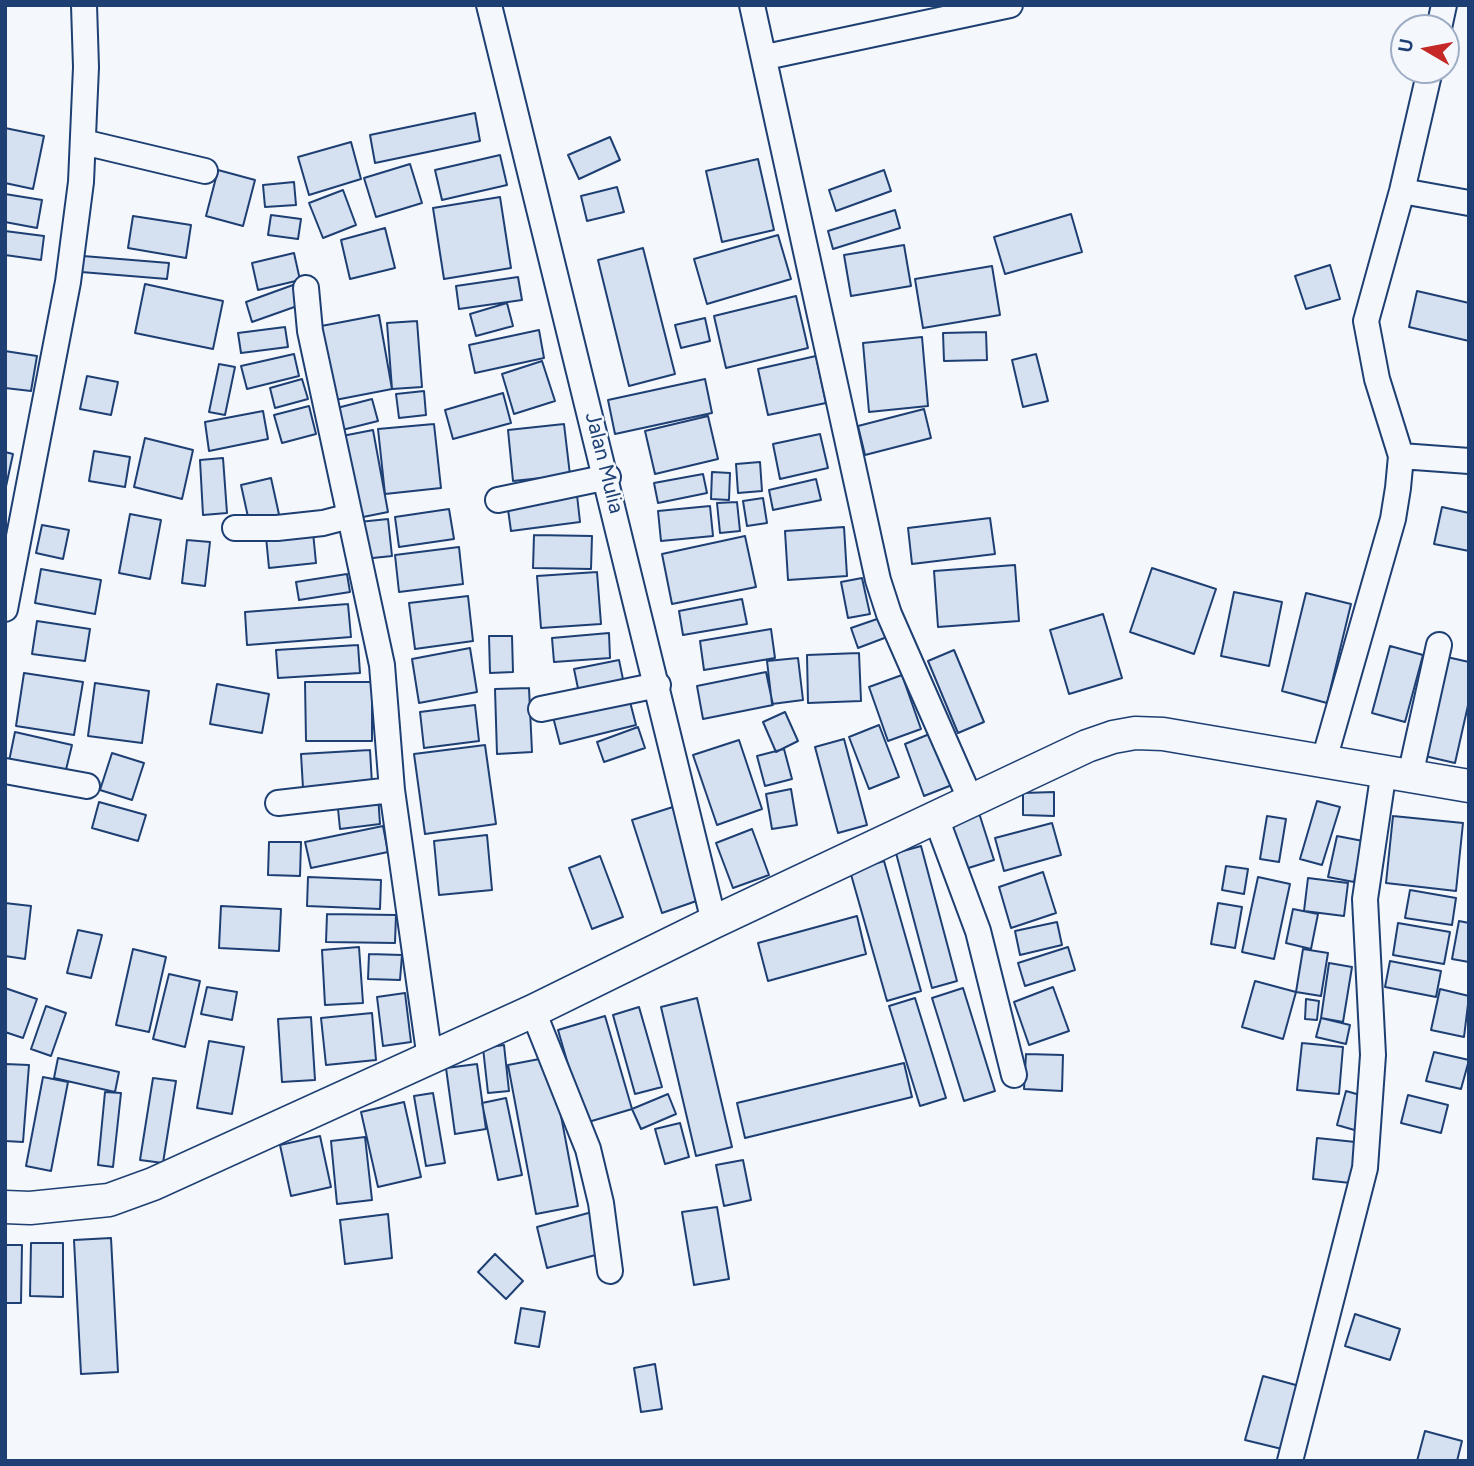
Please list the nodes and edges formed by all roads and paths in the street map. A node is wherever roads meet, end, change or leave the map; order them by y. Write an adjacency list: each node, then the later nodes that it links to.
1 (84, 5): 7 (street)
2 (489, 5): 14 (street, Jalan Mulia)
3 (752, 5): 5 (street)
4 (1010, 5): 5 (street)
5 (766, 57): 30 (street)
6 (1427, 84): 9 (street)
7 (83, 142): 8 (street); 15 (street)
8 (205, 171)
9 (1402, 191): 10 (street); 12 (street)
10 (1469, 203)
11 (306, 288): 17 (street)
12 (1401, 456): 13 (street); 23 (street)
13 (1469, 461)
14 (608, 477): 16 (street); 21 (street, Jalan Mulia)
15 (16, 495): 19 (street)
16 (498, 500)
17 (349, 516): 18 (street); 28 (street)
18 (235, 528)
19 (5, 609)
20 (1440, 645): 25 (street)
21 (658, 685): 22 (street); 32 (street, Jalan Mulia)
22 (541, 709)
23 (1324, 760): 25 (main road); 30 (main road)
24 (5, 771): 26 (street)
25 (1397, 773): 27 (main road); 38 (street)
26 (87, 786)
27 (1469, 786)
28 (392, 790): 29 (street); 34 (street)
29 (278, 803)
30 (972, 803): 31 (main road)
31 (936, 818): 32 (main road); 35 (street)
32 (715, 922): 33 (main road)
33 (533, 1011): 34 (main road); 37 (street)
34 (430, 1059): 36 (main road)
35 (1014, 1075)
36 (5, 1207)
37 (610, 1271)
38 (1290, 1461)

